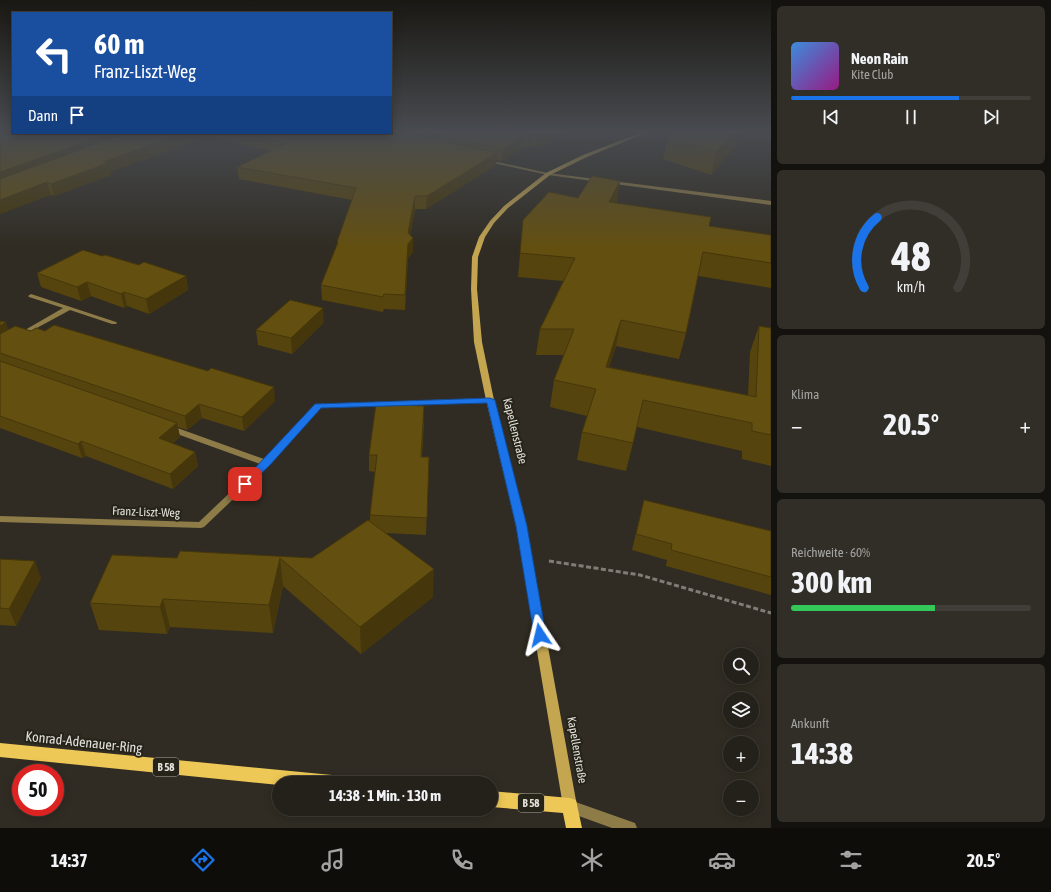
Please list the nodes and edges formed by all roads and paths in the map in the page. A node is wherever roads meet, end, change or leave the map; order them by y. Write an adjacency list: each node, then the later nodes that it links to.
1 (533, 171): 3 (street)
2 (555, 171): 3 (main road, Kapellenstraße)
3 (548, 174): 4 (street); 9 (main road, Kapellenstraße)
4 (771, 203)
5 (31, 296): 6 (street)
6 (69, 308): 7 (street); 8 (street)
7 (114, 323)
8 (14, 339)
9 (490, 400): 11 (street, Franz-Liszt-Weg); 13 (main road, Kapellenstraße)
10 (163, 426): 11 (street)
11 (266, 463): 12 (street, Franz-Liszt-Weg)
12 (0, 519)
13 (527, 558): 14 (path); 18 (main road, Kapellenstraße)
14 (771, 613)
15 (0, 750): 16 (main road, Konrad-Adenauer-Ring / B 58)
16 (272, 777)
17 (498, 800): 18 (main road, B 58)
18 (570, 806): 19 (main road, Kapellenstraße); 20 (street)
19 (574, 828)
20 (630, 828)

